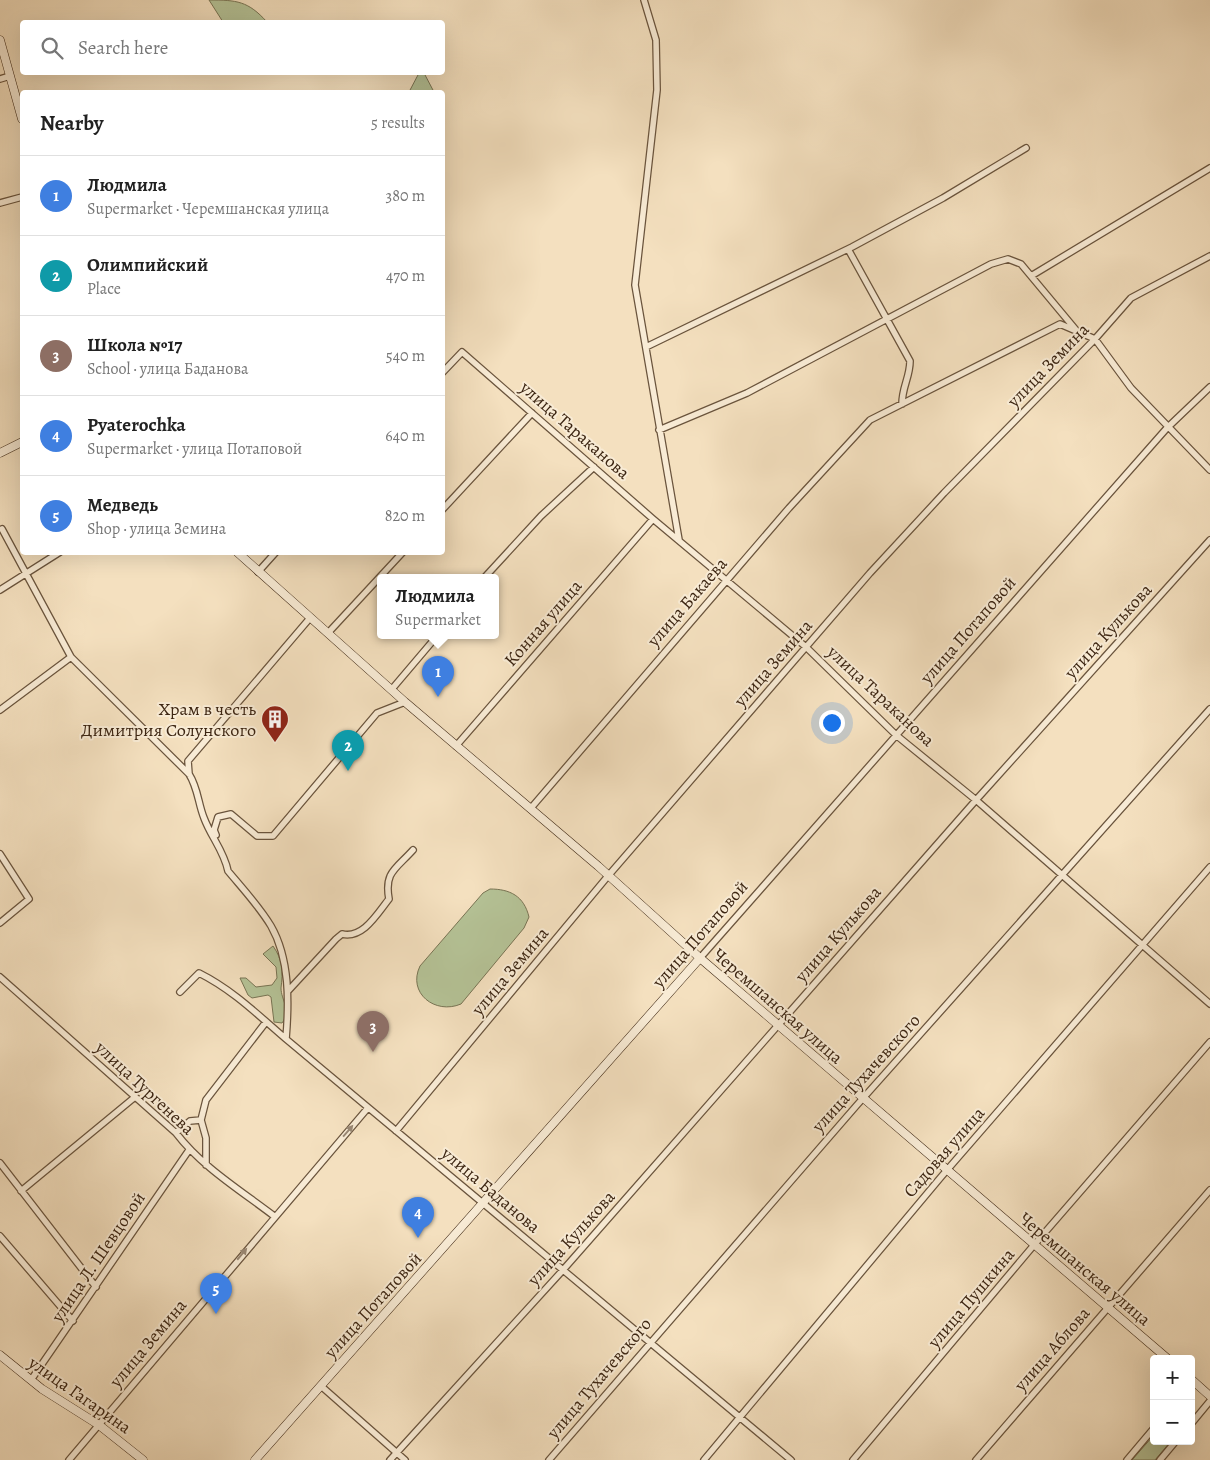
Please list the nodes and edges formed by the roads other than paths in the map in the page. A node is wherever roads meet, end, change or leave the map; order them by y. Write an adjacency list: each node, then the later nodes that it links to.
1 (644, 0): 16 (street)
2 (0, 40): 3 (main road)
3 (10, 76): 4 (street); 5 (main road)
4 (0, 79)
5 (20, 112)
6 (1026, 148): 10 (street)
7 (1210, 168): 12 (street)
8 (20, 198): 9 (street)
9 (0, 203)
10 (848, 249): 13 (street); 16 (street)
11 (1210, 256): 15 (street, улица Земина)
12 (1031, 276): 13 (street); 14 (street)
13 (888, 319): 19 (street); 22 (street)
14 (1077, 331): 15 (street); 19 (street)
15 (1095, 340): 21 (street); 46 (street, улица Земина)
16 (646, 347): 22 (street)
17 (445, 370): 20 (street, улица Тараканова)
18 (1210, 388): 21 (street, улица Потаповой)
19 (902, 404): 41 (street, улица Бакаева)
20 (532, 413): 25 (street, улица Тараканова); 27 (street)
21 (1167, 428): 26 (street); 52 (street, улица Потаповой)
22 (659, 430): 30 (street)
23 (20, 443): 24 (main road)
24 (0, 453)
25 (594, 467): 28 (street, улица Тараканова); 39 (street)
26 (1210, 470)
27 (445, 507)
28 (653, 519): 30 (street, улица Тараканова); 53 (street, Конная улица)
29 (2, 529): 37 (street)
30 (679, 540): 41 (street, улица Тараканова)
31 (1210, 540): 55 (street, улица Кулькова)
32 (55, 555): 37 (street)
33 (240, 555): 36 (main road, Черемшанская улица)
34 (273, 555): 36 (street)
35 (400, 555): 38 (street)
36 (258, 572): 43 (main road, Черемшанская улица)
37 (26, 573): 42 (street); 47 (street)
38 (383, 574)
39 (488, 574)
40 (377, 580): 44 (street)
41 (726, 580): 46 (street, улица Тараканова); 56 (street, улица Бакаева)
42 (0, 590)
43 (310, 618): 44 (main road, Черемшанская улица); 54 (street)
44 (328, 633): 48 (main road, Черемшанская улица)
45 (434, 639): 48 (street)
46 (806, 647): 52 (street, улица Тараканова); 61 (street, улица Земина)
47 (71, 657): 51 (street); 54 (street)
48 (392, 690): 49 (main road, Черемшанская улица)
49 (405, 702): 53 (main road, Черемшанская улица); 57 (street)
50 (1210, 709): 62 (street, улица Тухачевского)
51 (0, 710)
52 (896, 735): 55 (street, улица Тараканова); 65 (street, улица Потаповой)
53 (456, 746): 56 (main road, Черемшанская улица)
54 (189, 774): 57 (street)
55 (976, 800): 62 (street, улица Тараканова); 71 (street, улица Кулькова)
56 (531, 808): 61 (main road, Черемшанская улица)
57 (218, 842): 67 (street)
58 (413, 850): 67 (street)
59 (0, 854): 63 (street)
60 (1210, 867): 64 (street, Садовая улица)
61 (608, 876): 65 (main road, Черемшанская улица); 78 (street, улица Земина)
62 (1062, 876): 64 (street, улица Тараканова); 75 (street, улица Тухачевского)
63 (0, 923)
64 (1143, 945): 69 (street, улица Тараканова); 83 (street, Садовая улица)
65 (700, 958): 71 (main road, Черемшанская улица); 86 (main road, улица Потаповой)
66 (0, 977): 74 (street, улица Тургенева)
67 (288, 991): 72 (street)
68 (180, 992): 70 (street, улица Баданова)
69 (1210, 1004)
70 (266, 1022): 72 (street, улица Баданова); 77 (street)
71 (778, 1026): 75 (main road, Черемшанская улица); 90 (street, улица Кулькова)
72 (286, 1039): 76 (street, улица Баданова)
73 (1210, 1042): 89 (street, улица Пушкина)
74 (135, 1097): 79 (street, улица Тургенева); 85 (street)
75 (863, 1098): 83 (main road, Черемшанская улица); 94 (street, улица Тухачевского)
76 (367, 1109): 78 (street, улица Баданова); 87 (street, улица Земина, one-way to 76)
77 (201, 1120): 79 (street); 82 (street)
78 (396, 1131): 86 (street, улица Баданова)
79 (176, 1133): 80 (street, улица Тургенева)
80 (189, 1150): 82 (street, улица Тургенева); 91 (street, улица Л. Шевцовой)
81 (0, 1163): 85 (street)
82 (206, 1165): 87 (street, улица Тургенева)
83 (947, 1171): 89 (main road, Черемшанская улица); 102 (street, Садовая улица)
84 (1210, 1190): 92 (street, улица Аблова)
85 (21, 1191): 91 (street)
86 (484, 1203): 90 (street, улица Баданова); 99 (main road, улица Потаповой)
87 (274, 1216): 104 (street, улица Земина, one-way to 87)
88 (0, 1236): 93 (street)
89 (1034, 1245): 92 (main road, Черемшанская улица); 116 (street, улица Пушкина)
90 (563, 1270): 94 (street, улица Баданова); 107 (street, улица Кулькова)
91 (96, 1287): 93 (street, улица Л. Шевцовой)
92 (1108, 1308): 96 (main road, Черемшанская улица); 117 (street, улица Аблова)
93 (73, 1321): 97 (street, улица Л. Шевцовой)
94 (651, 1341): 102 (street, улица Баданова); 113 (street, улица Тухачевского)
95 (0, 1355): 97 (main road, улица Гагарина)
96 (1163, 1355)
97 (31, 1380): 104 (main road, улица Гагарина)
98 (1195, 1384): 100 (main road)
99 (321, 1386): 107 (street); 110 (main road, улица Потаповой)
100 (1210, 1396)
101 (1210, 1402): 103 (street)
102 (740, 1418): 114 (street, Садовая улица); 115 (street, улица Баданова)
103 (1195, 1419)
104 (99, 1426): 108 (street, улица Земина); 109 (main road, улица Гагарина)
105 (1150, 1433): 118 (street)
106 (1173, 1445): 119 (street)
107 (396, 1453): 111 (street, улица Кулькова); 112 (street)
108 (69, 1460)
109 (143, 1460)
110 (255, 1460)
111 (390, 1460)
112 (404, 1460)
113 (549, 1460)
114 (704, 1460)
115 (791, 1460)
116 (853, 1460)
117 (976, 1460)
118 (1127, 1460)
119 (1160, 1460)

